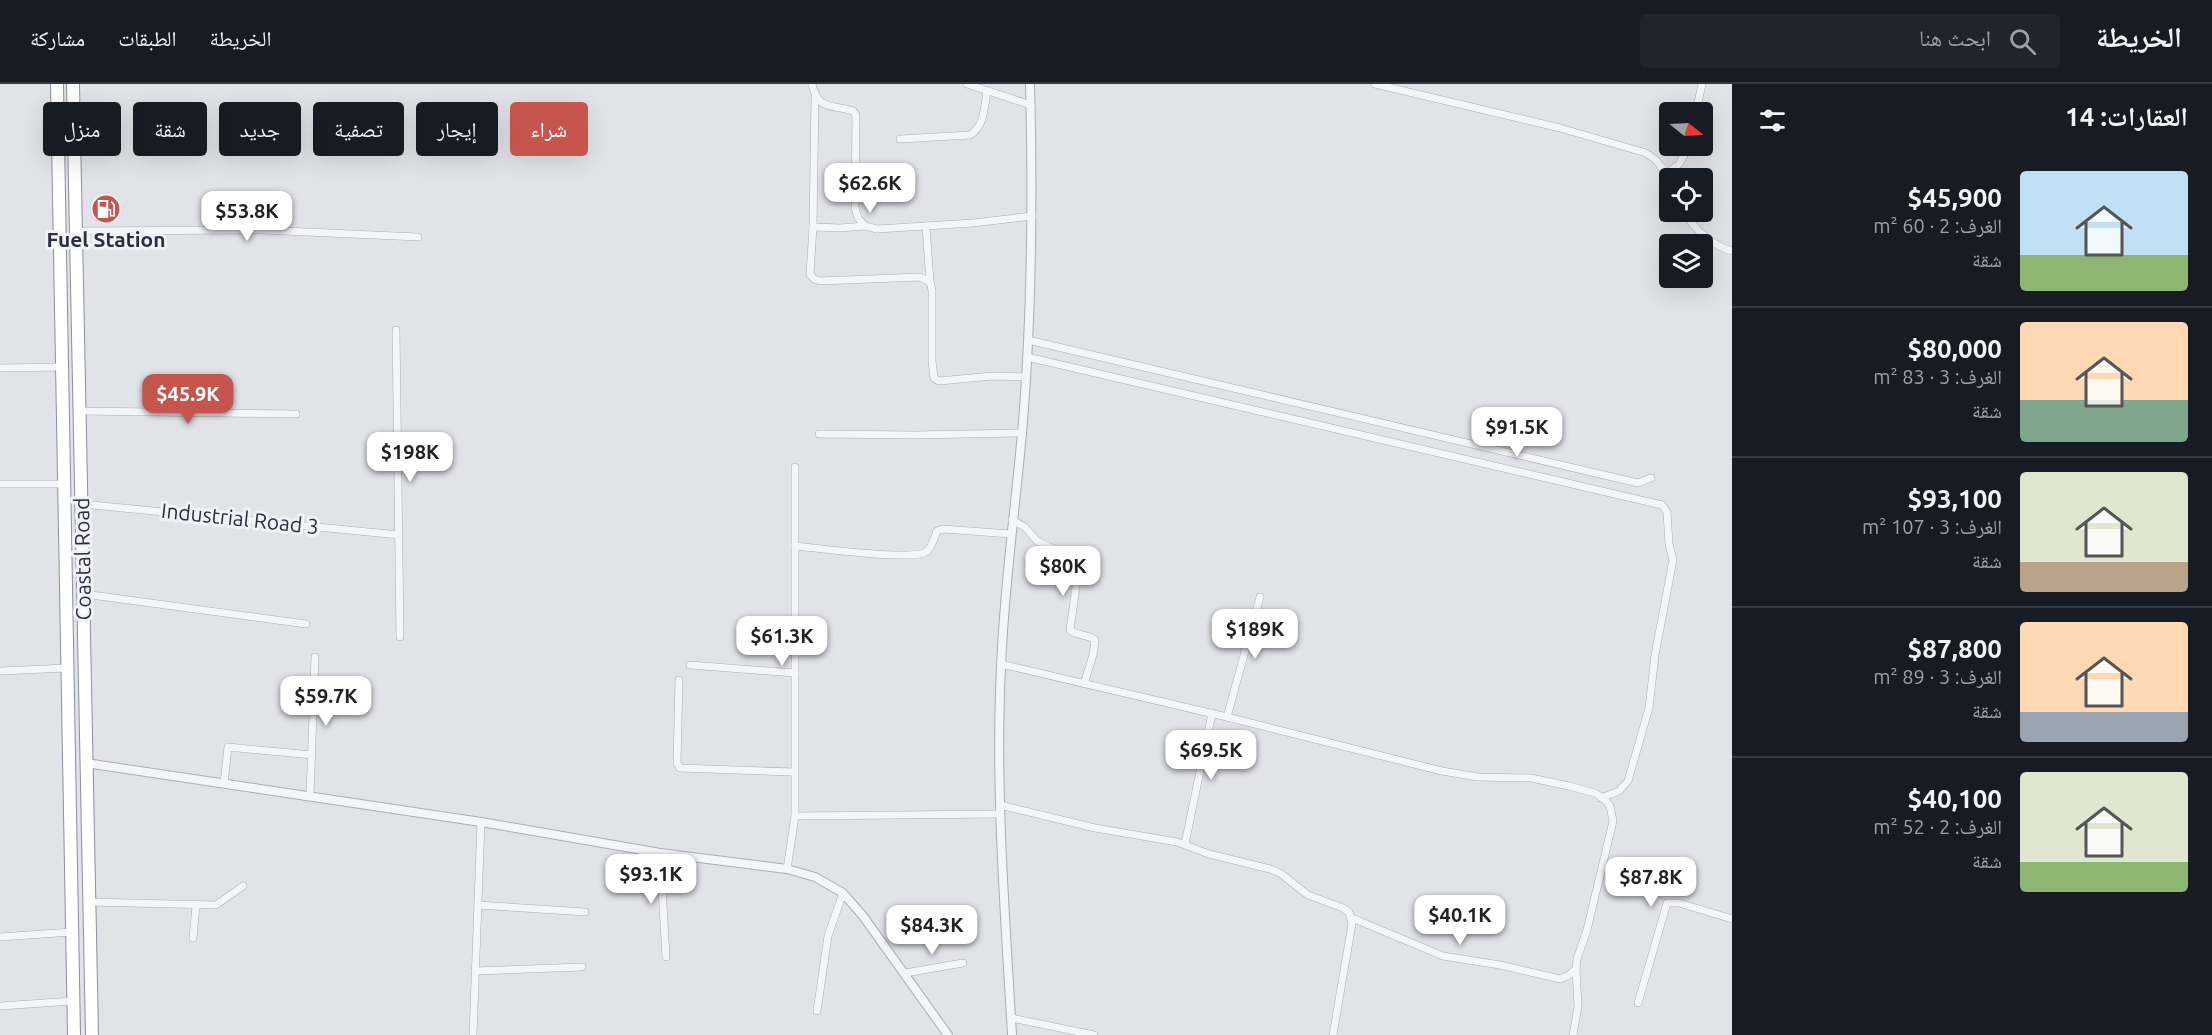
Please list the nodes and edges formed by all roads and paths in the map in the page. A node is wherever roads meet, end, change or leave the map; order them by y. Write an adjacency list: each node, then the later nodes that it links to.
1 (57, 84): 28 (highway, Coastal Road)
2 (73, 84): 21 (highway, Coastal Road)
3 (812, 84): 11 (street)
4 (967, 84): 9 (street)
5 (1030, 84): 13 (street)
6 (1375, 84): 10 (street)
7 (1415, 84): 10 (street)
8 (1702, 84): 12 (street)
9 (987, 91): 13 (street); 14 (street)
10 (1413, 93): 15 (street)
11 (815, 98): 18 (street); 20 (street)
12 (1698, 102)
13 (1031, 105): 16 (street)
14 (900, 139)
15 (1662, 168)
16 (1032, 216): 19 (street); 26 (street)
17 (1692, 222): 23 (street)
18 (865, 226): 19 (street); 20 (street)
19 (926, 226): 24 (street)
20 (813, 227): 24 (street)
21 (76, 231): 22 (street); 31 (highway, Coastal Road)
22 (418, 237)
23 (1732, 251)
24 (930, 282): 30 (street)
25 (396, 330): 42 (street)
26 (1028, 340): 27 (street); 36 (street)
27 (1027, 357): 30 (street); 63 (street)
28 (62, 367): 29 (street); 38 (highway, Coastal Road)
29 (0, 368)
30 (1026, 377): 33 (street)
31 (81, 411): 32 (street); 39 (highway, Coastal Road)
32 (296, 414)
33 (1022, 433): 34 (street); 40 (street)
34 (819, 434)
35 (795, 467): 43 (street)
36 (1651, 478)
37 (0, 484): 38 (street)
38 (64, 484): 51 (highway, Coastal Road)
39 (82, 504): 42 (street, Industrial Road 3); 44 (highway, Coastal Road)
40 (1012, 520): 41 (street); 55 (street)
41 (1011, 534): 43 (street); 49 (street)
42 (399, 535): 47 (street)
43 (795, 546): 53 (street)
44 (84, 594): 46 (street); 59 (highway, Coastal Road)
45 (1260, 597): 57 (street)
46 (306, 624)
47 (400, 637)
48 (315, 657): 58 (street)
49 (1001, 664): 55 (street); 64 (street)
50 (690, 665): 53 (street)
51 (67, 668): 52 (street); 78 (highway, Coastal Road)
52 (0, 671)
53 (795, 673): 60 (street)
54 (679, 680): 60 (street)
55 (1084, 684): 56 (street)
56 (1212, 713): 57 (street); 67 (street)
57 (1227, 717): 63 (street)
58 (312, 755): 61 (street); 62 (street)
59 (86, 764): 61 (street); 72 (highway, Coastal Road)
60 (794, 772): 65 (street)
61 (224, 784): 62 (street)
62 (310, 797): 66 (street)
63 (1601, 798): 84 (street)
64 (1000, 809): 65 (street); 67 (street); 91 (street)
65 (795, 816): 69 (street)
66 (481, 822): 68 (street); 73 (street)
67 (1185, 844): 76 (street)
68 (660, 853): 69 (street); 81 (street)
69 (787, 869): 71 (street)
70 (243, 886): 74 (street)
71 (843, 893): 86 (street); 90 (street)
72 (89, 902): 74 (street); 93 (highway, Coastal Road)
73 (478, 905): 75 (street); 85 (street)
74 (196, 906): 80 (street)
75 (585, 912)
76 (1352, 918): 84 (street); 98 (street)
77 (1732, 919): 88 (street)
78 (72, 932): 79 (street); 87 (highway, Coastal Road)
79 (0, 937)
80 (194, 938)
81 (666, 957)
82 (963, 963): 86 (street)
83 (582, 967): 85 (street)
84 (1576, 969): 99 (street)
85 (475, 971): 94 (street)
86 (905, 973): 95 (street)
87 (73, 1001): 89 (street); 92 (highway, Coastal Road)
88 (1638, 1004)
89 (0, 1006)
90 (817, 1011)
91 (1011, 1018): 96 (street); 97 (street)
92 (74, 1035)
93 (92, 1035)
94 (472, 1035)
95 (948, 1035)
96 (1012, 1035)
97 (1094, 1035)
98 (1333, 1035)
99 (1573, 1035)

